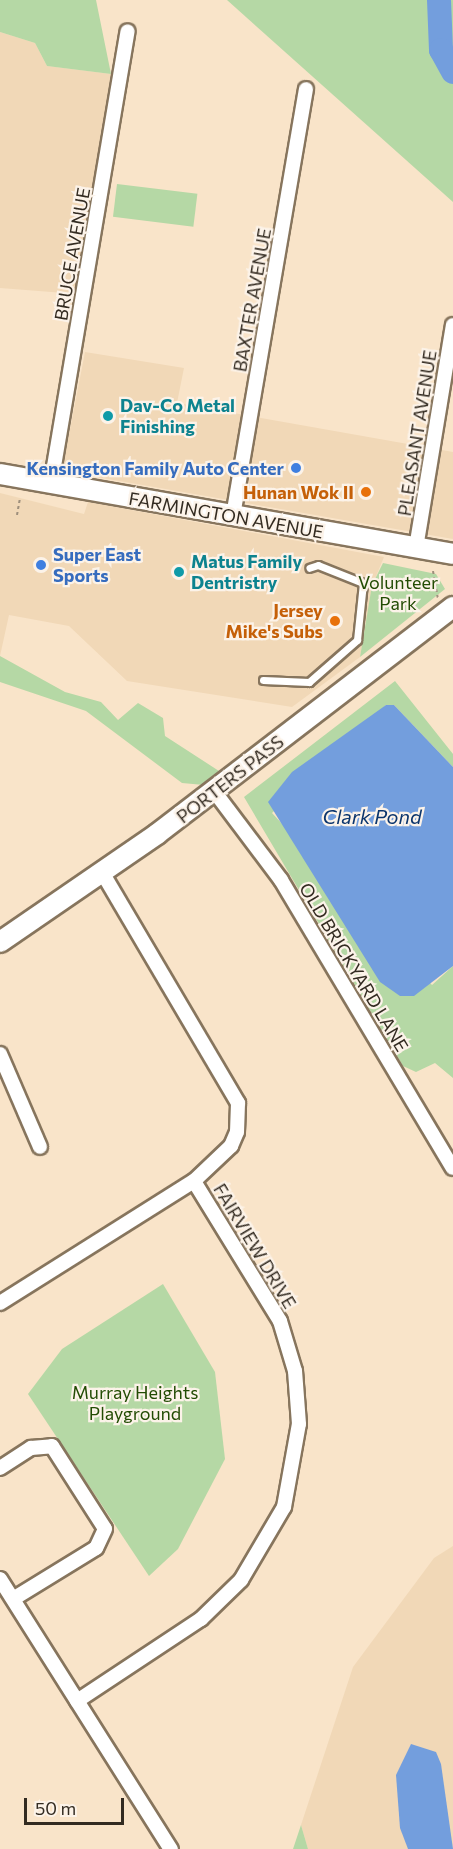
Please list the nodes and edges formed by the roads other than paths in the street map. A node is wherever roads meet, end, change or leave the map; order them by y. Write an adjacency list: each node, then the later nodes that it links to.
1 (128, 31): 5 (street, BRUCE AVENUE)
2 (306, 89): 6 (street, BAXTER AVENUE)
3 (453, 325): 7 (street, PLEASANT AVENUE)
4 (0, 474): 5 (street, FARMINGTON AVENUE)
5 (51, 484): 6 (street, FARMINGTON AVENUE)
6 (234, 516): 7 (street, FARMINGTON AVENUE)
7 (416, 548): 8 (street, FARMINGTON AVENUE)
8 (453, 554)
9 (309, 568): 11 (lane)
10 (446, 603): 12 (street, PORTERS PASS)
11 (262, 680)
12 (214, 791): 13 (street, PORTERS PASS); 17 (street, OLD BRICKYARD LANE)
13 (103, 874): 14 (street, PORTERS PASS); 18 (street, FAIRVIEW DRIVE)
14 (0, 942)
15 (0, 1054): 16 (street)
16 (40, 1147)
17 (453, 1168)
18 (194, 1181): 19 (street); 23 (street, FAIRVIEW DRIVE)
19 (0, 1303)
20 (0, 1468): 22 (street)
21 (0, 1580): 22 (street)
22 (13, 1599): 23 (street)
23 (77, 1701): 24 (street)
24 (171, 1849)

